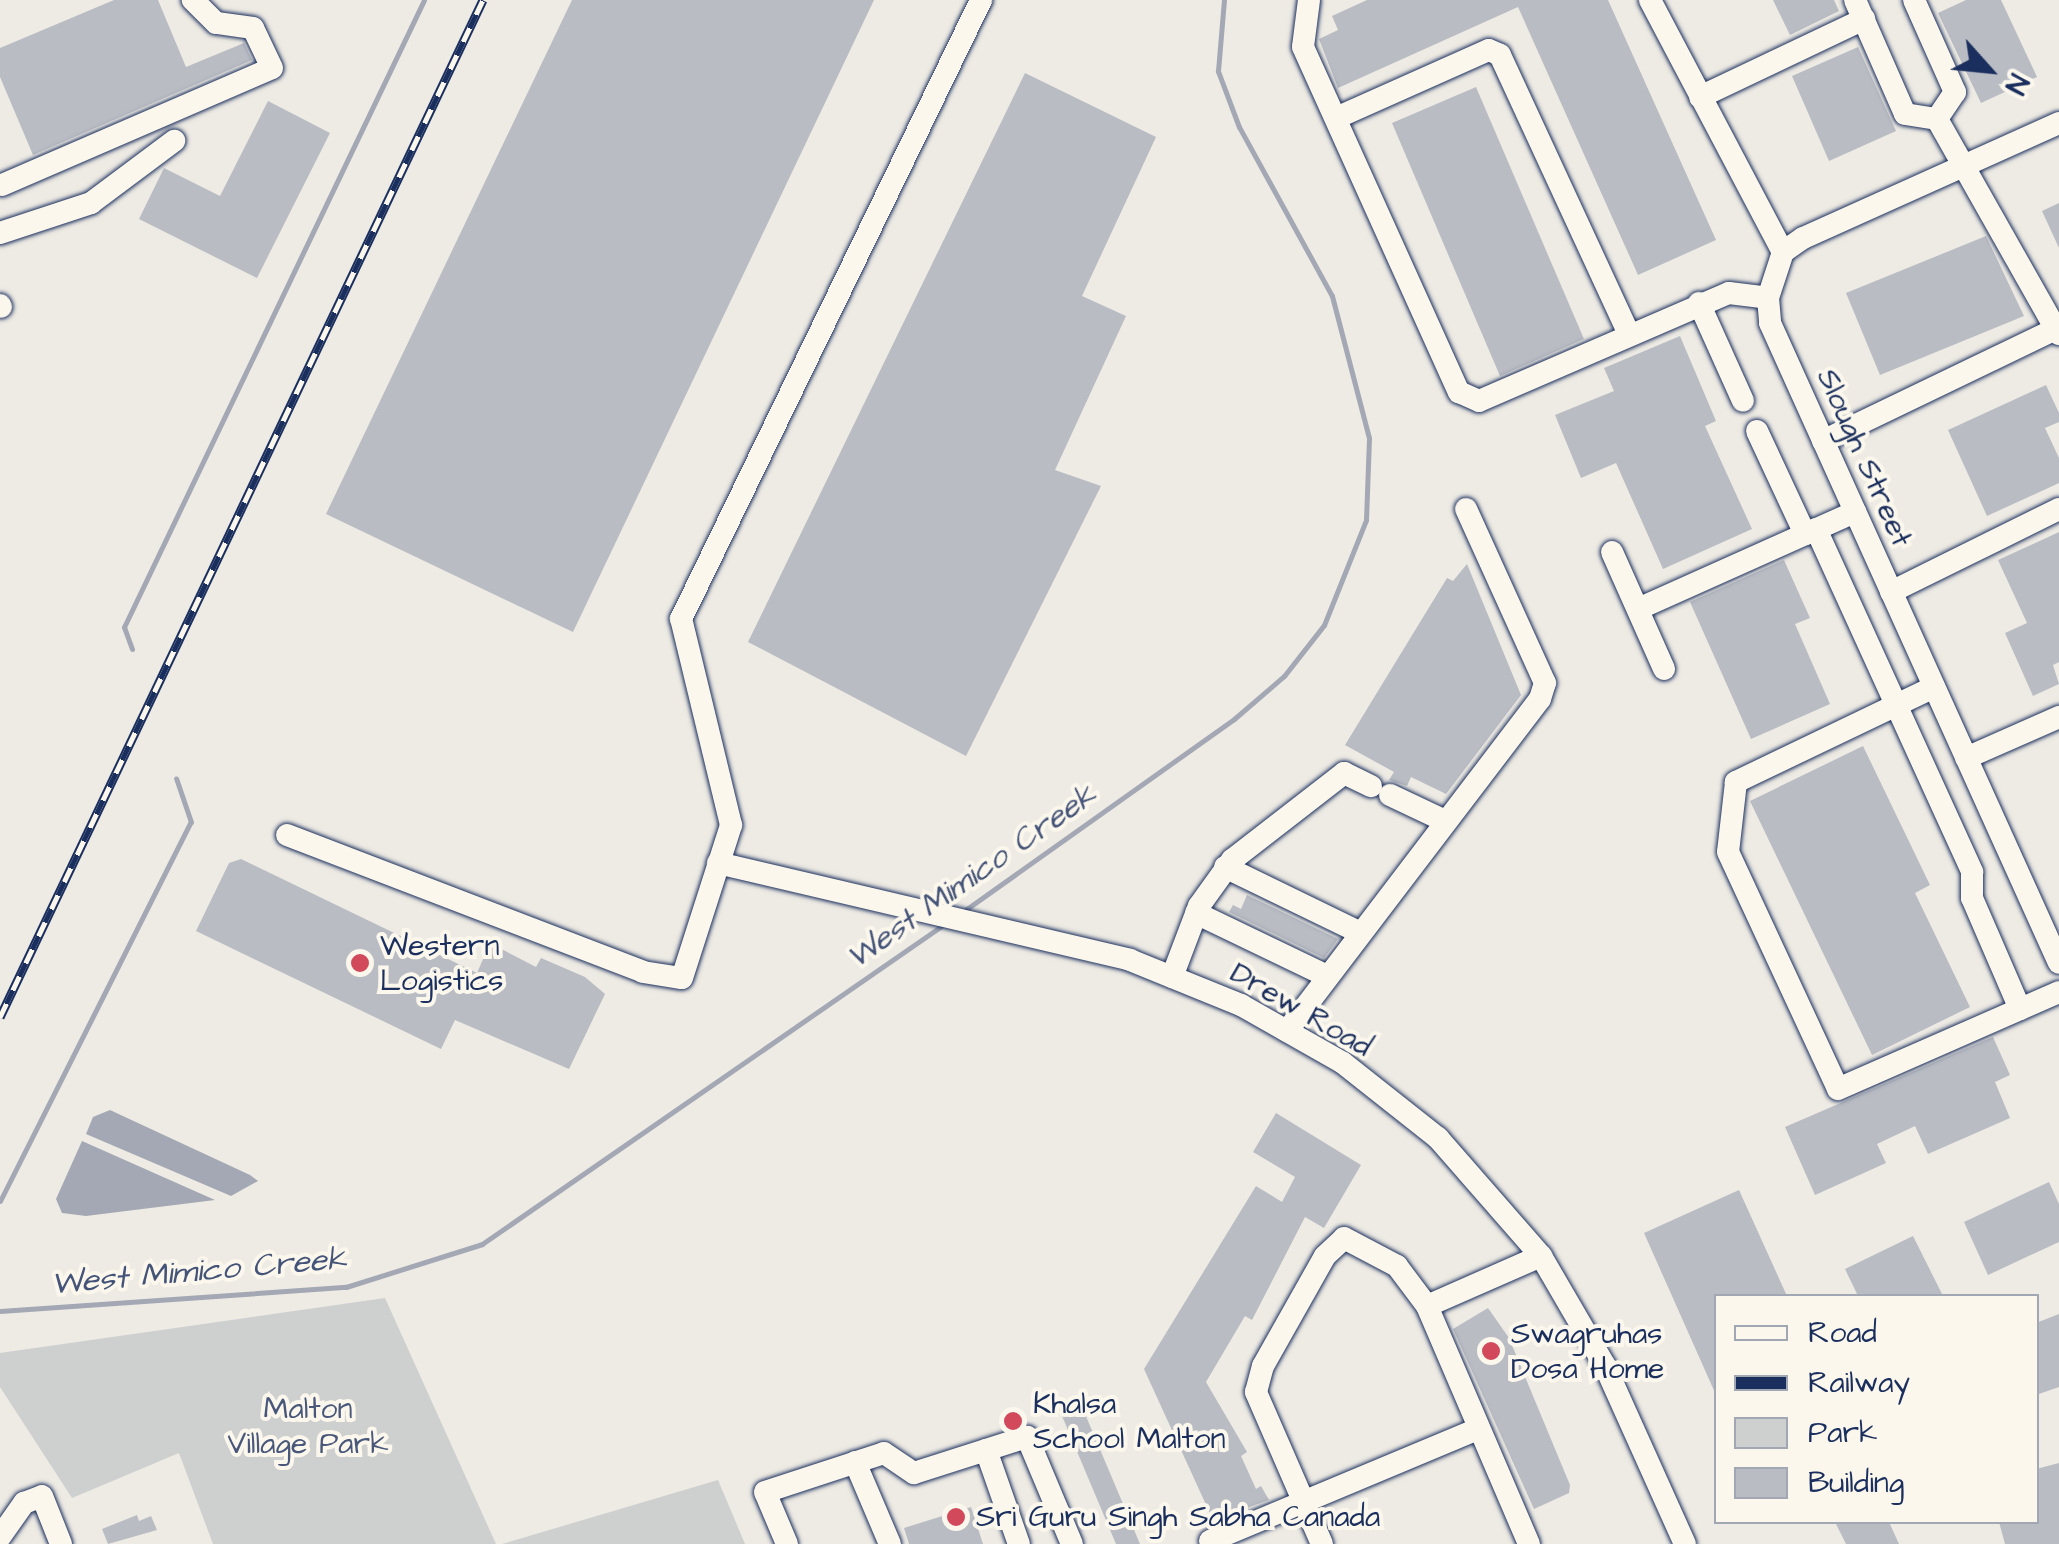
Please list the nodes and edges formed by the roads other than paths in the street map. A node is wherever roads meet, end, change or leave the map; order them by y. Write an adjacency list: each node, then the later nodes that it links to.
1 (193, 0): 13 (street)
2 (981, 0): 38 (street)
3 (1309, 0): 8 (street)
4 (1650, 0): 7 (street)
5 (1914, 0): 9 (street)
6 (1860, 10): 7 (street); 9 (street)
7 (1700, 98): 15 (street)
8 (1336, 118): 18 (street); 18 (street)
9 (1938, 119): 12 (street)
10 (2059, 123): 12 (street)
11 (174, 141): 14 (street)
12 (1960, 168): 15 (street); 19 (street)
13 (1, 183)
14 (0, 232)
15 (1783, 252): 16 (street)
16 (1768, 298): 17 (street); 22 (street, Slough Street)
17 (1699, 302): 18 (street); 20 (street)
18 (1628, 332)
19 (2058, 332): 22 (street)
20 (1742, 401)
21 (1757, 431): 26 (street)
22 (1823, 441): 25 (street, Slough Street)
23 (1466, 508): 35 (street)
24 (2059, 509): 28 (street)
25 (1855, 512): 26 (street); 28 (street, Slough Street)
26 (1810, 532): 29 (street); 32 (street)
27 (1612, 552): 29 (street)
28 (1891, 592): 31 (street, Slough Street)
29 (1638, 610): 30 (street)
30 (1664, 670)
31 (1934, 687): 32 (street); 34 (street, Slough Street)
32 (1896, 704): 40 (street); 47 (street)
33 (2059, 718): 34 (street)
34 (1966, 758): 37 (street, Slough Street)
35 (1445, 821): 39 (street); 42 (street)
36 (287, 835): 38 (street)
37 (2010, 854): 40 (street); 43 (street, Slough Street)
38 (718, 863): 45 (street, Drew Road)
39 (1225, 868): 41 (street); 42 (street)
40 (1972, 872): 47 (street)
41 (1196, 914): 44 (street); 45 (street)
42 (1359, 932): 44 (street)
43 (2059, 963)
44 (1326, 976): 48 (street)
45 (1172, 977): 48 (street, Drew Road)
46 (2059, 992): 47 (street)
47 (2020, 1009)
48 (1287, 1031): 49 (street, Drew Road)
49 (1540, 1256): 50 (street); 57 (street, Drew Road)
50 (1427, 1306): 51 (street); 54 (street)
51 (1476, 1430): 54 (street); 64 (street)
52 (986, 1450): 53 (street); 61 (street); 62 (street)
53 (855, 1462): 59 (street); 60 (street)
54 (1303, 1502): 56 (street); 63 (street)
55 (0, 1537): 58 (street)
56 (1210, 1542)
57 (1681, 1543)
58 (62, 1544)
59 (786, 1544)
60 (890, 1544)
61 (1019, 1544)
62 (1072, 1544)
63 (1322, 1544)
64 (1529, 1544)

